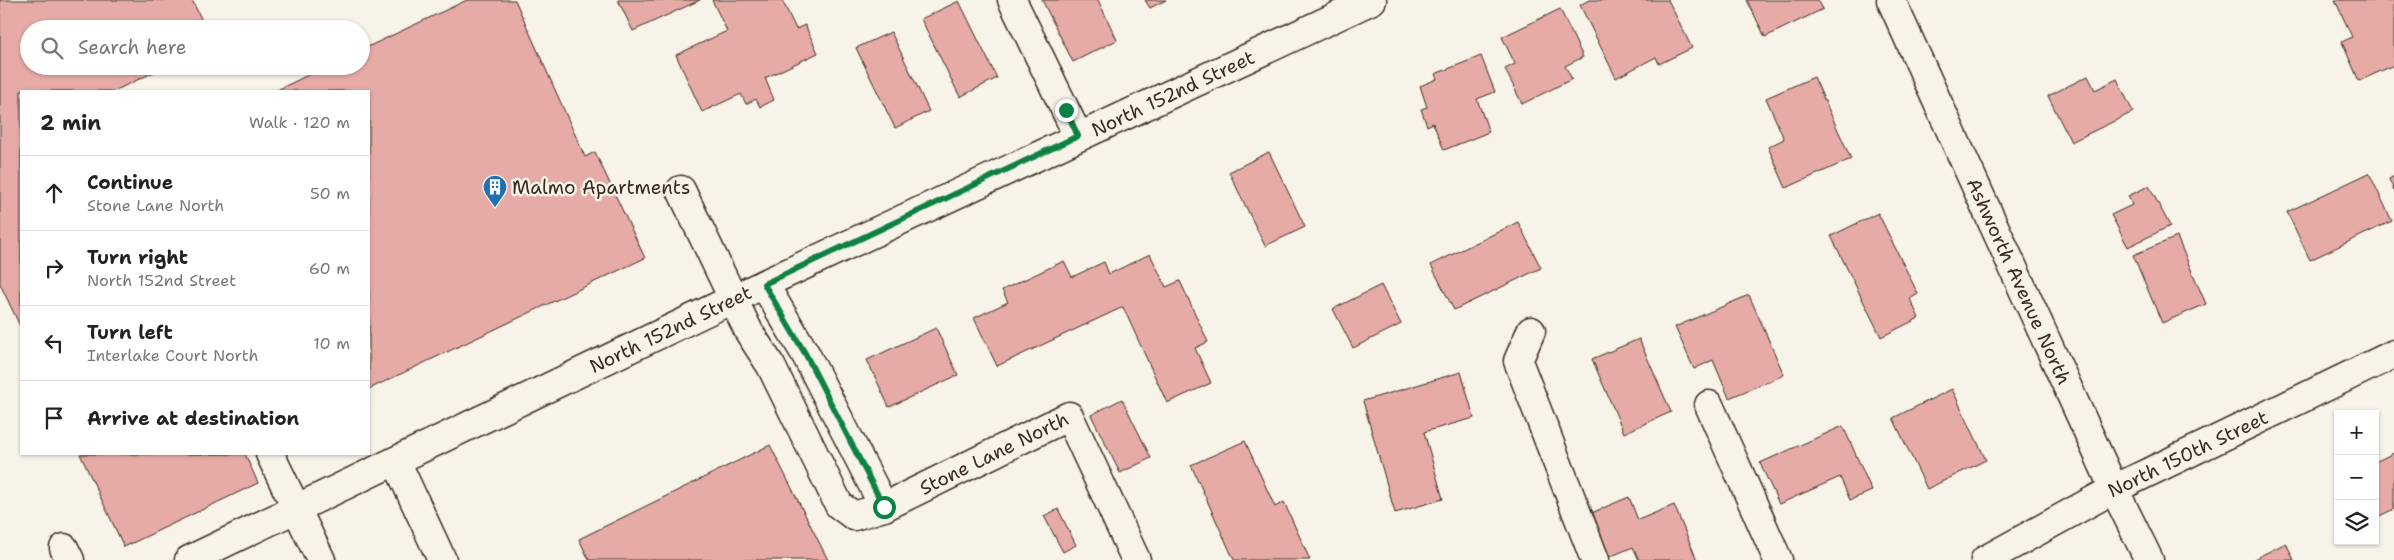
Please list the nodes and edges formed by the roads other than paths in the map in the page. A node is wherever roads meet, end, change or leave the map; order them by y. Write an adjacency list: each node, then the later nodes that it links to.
1 (1012, 0): 4 (street)
2 (1372, 0): 4 (street, North 152nd Street)
3 (1891, 0): 13 (street, Ashworth Avenue North)
4 (1078, 136): 6 (street, North 152nd Street)
5 (681, 190): 7 (street)
6 (764, 284): 7 (street, North 152nd Street); 14 (street)
7 (733, 299): 12 (street, North 152nd Street); 14 (street, Stone Lane North)
8 (1530, 331): 20 (street)
9 (2394, 354): 13 (street, North 150th Street)
10 (1709, 404): 21 (street)
11 (270, 455): 15 (street)
12 (396, 461): 15 (street, North 152nd Street); 18 (street)
13 (2114, 489): 22 (street, North 150th Street); 23 (street, Ashworth Avenue North)
14 (884, 507): 19 (street, Stone Lane North)
15 (296, 509): 16 (street, North 152nd Street); 17 (street)
16 (189, 560)
17 (321, 560)
18 (442, 560)
19 (1136, 560)
20 (1595, 560)
21 (1778, 560)
22 (1985, 560)
23 (2149, 560)

